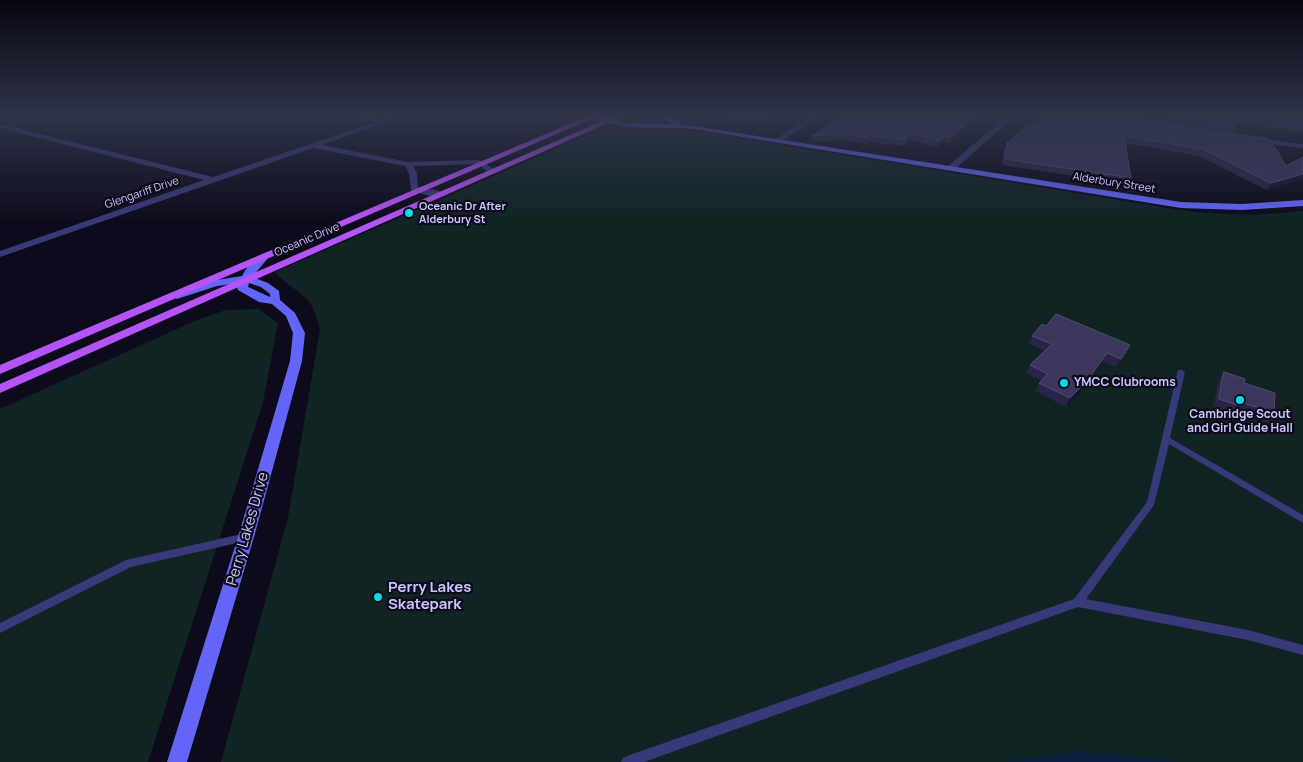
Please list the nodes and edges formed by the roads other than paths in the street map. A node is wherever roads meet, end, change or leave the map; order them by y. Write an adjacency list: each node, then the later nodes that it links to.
1 (93, 150): 12 (street)
2 (302, 150): 12 (street, Glengariff Drive)
3 (331, 150): 8 (street)
4 (518, 150): 9 (main road, Oceanic Drive)
5 (545, 150): 11 (main road, Oceanic Drive)
6 (836, 150): 10 (street, Alderbury Street)
7 (973, 150): 10 (street)
8 (408, 164): 9 (street); 13 (street)
9 (485, 164): 11 (street); 13 (main road, Oceanic Drive)
10 (951, 168): 15 (street, Alderbury Street)
11 (494, 172): 14 (main road, Oceanic Drive)
12 (214, 180): 17 (street, Glengariff Drive)
13 (422, 191): 14 (street); 19 (main road, Oceanic Drive)
14 (444, 194): 20 (main road, Oceanic Drive)
15 (1303, 203)
16 (0, 246): 17 (street)
17 (13, 250): 18 (street, Glengariff Drive)
18 (0, 254)
19 (264, 257): 20 (street); 21 (main road, Oceanic Drive)
20 (247, 280): 21 (street); 24 (main road, Oceanic Drive); 27 (street, Perry Lakes Drive)
21 (160, 302): 22 (main road, Oceanic Drive)
22 (0, 370)
23 (1181, 372): 25 (lane)
24 (0, 389)
25 (1166, 439): 26 (lane); 28 (lane)
26 (1303, 519)
27 (246, 537): 29 (lane); 31 (street, Perry Lakes Drive)
28 (1078, 602): 30 (lane); 32 (lane)
29 (0, 628)
30 (1303, 650)
31 (177, 762)
32 (627, 762)

